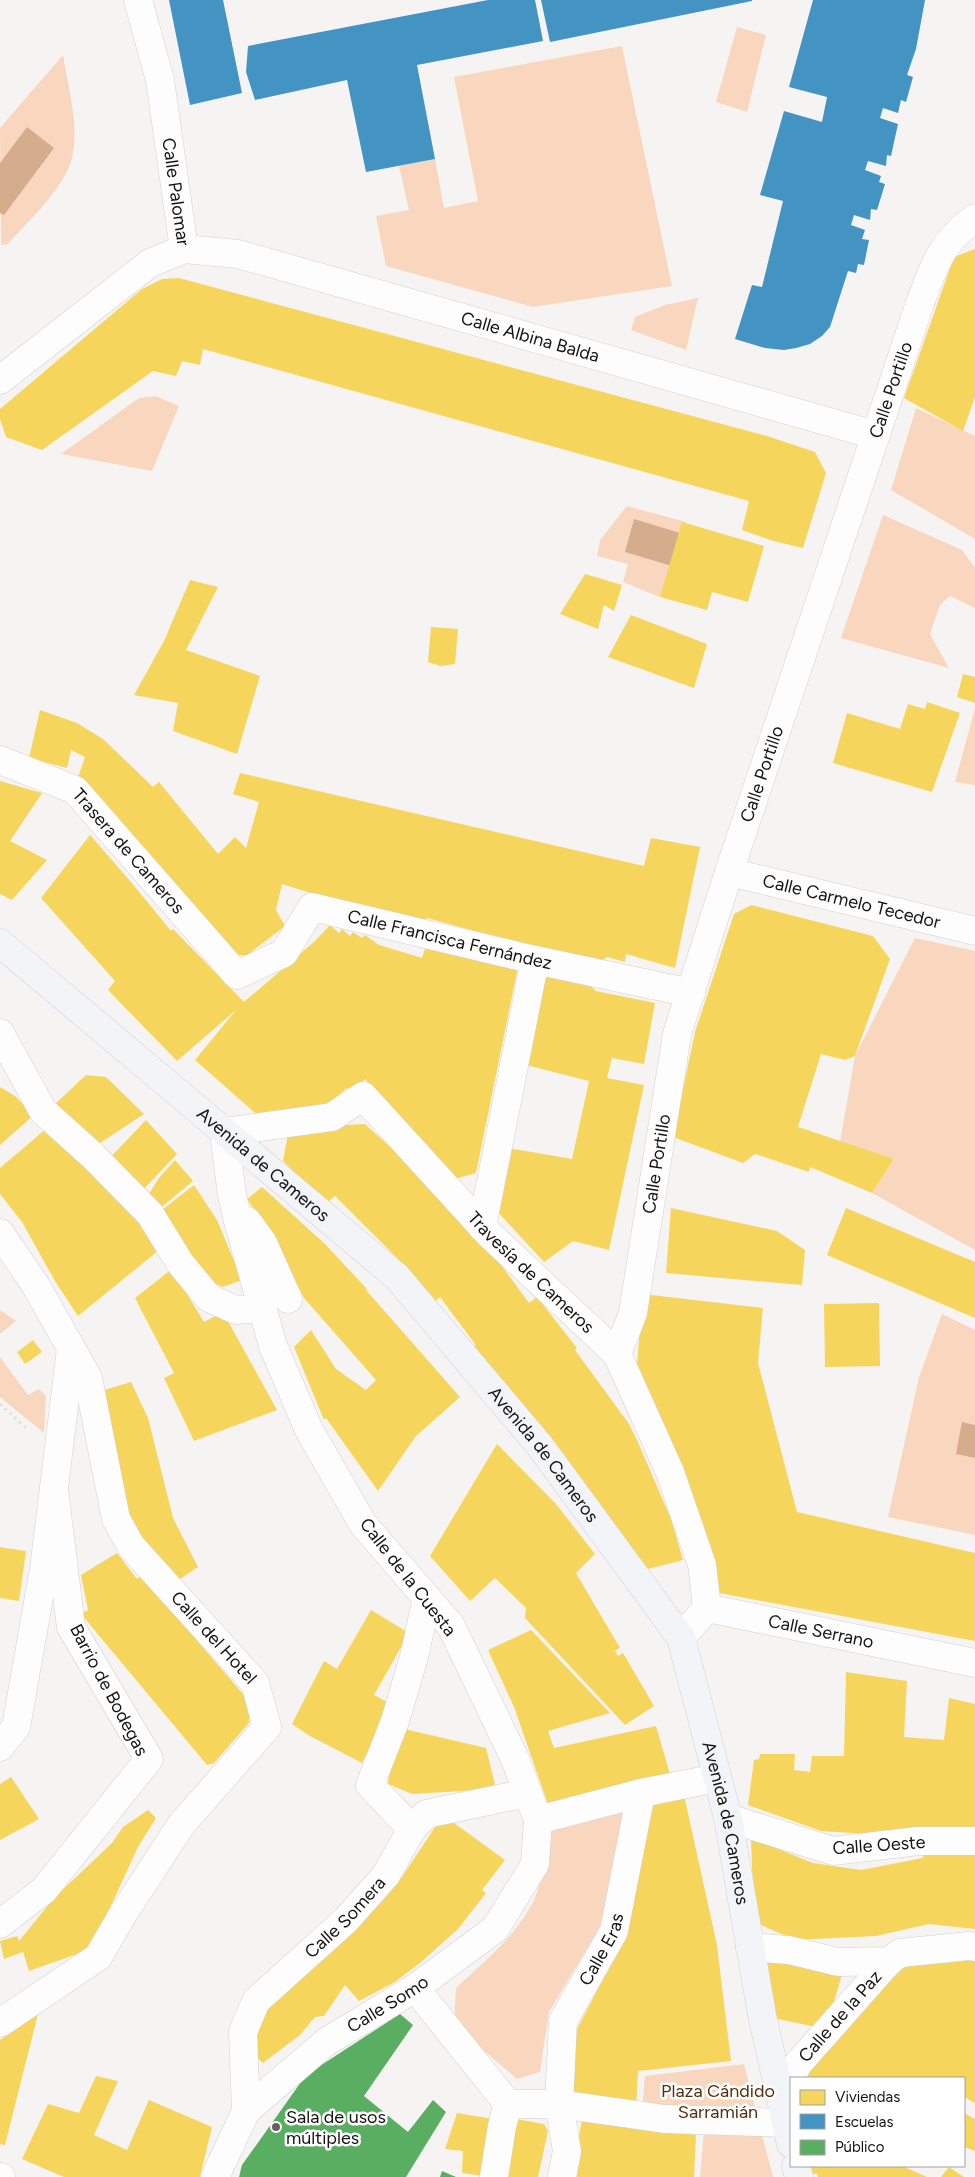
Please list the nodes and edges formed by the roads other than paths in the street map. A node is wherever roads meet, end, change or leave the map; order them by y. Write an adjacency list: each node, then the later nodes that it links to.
1 (138, 0): 3 (street, Calle Palomar)
2 (975, 218): 5 (street, Calle Portillo)
3 (184, 249): 4 (street, Calle Palomar); 5 (street, Calle Albina Balda)
4 (0, 380)
5 (875, 435): 7 (street, Calle Portillo)
6 (0, 760): 11 (street, Trasera de Cameros)
7 (729, 872): 8 (street, Calle Carmelo Tecedor); 12 (street, Calle Portillo)
8 (975, 931)
9 (0, 943): 14 (main road, Avenida de Cameros)
10 (535, 960): 11 (street, Calle Francisca Fernández); 12 (street, Calle Francisca Fernández); 16 (street)
11 (237, 975)
12 (691, 992): 21 (street, Calle Portillo)
13 (0, 1033): 19 (street)
14 (224, 1132): 15 (street, Calle de la Cuesta); 16 (street, Travesía de Cameros); 25 (main road, Avenida de Cameros)
15 (232, 1195): 18 (street); 19 (street, Calle de la Cuesta)
16 (482, 1227): 21 (street, Travesía de Cameros)
17 (0, 1233): 20 (street)
18 (288, 1299)
19 (263, 1308): 23 (street, Calle de la Cuesta)
20 (71, 1349): 22 (street, Barrio de Bodegas); 40 (street, Calle del Hotel)
21 (617, 1354): 24 (street, Travesía de Cameros)
22 (54, 1489): 27 (street, Barrio de Bodegas); 35 (street, Barrio de Bodegas)
23 (427, 1598): 29 (street, Calle de la Cuesta); 33 (street)
24 (707, 1608): 25 (street); 26 (street, Calle Serrano)
25 (681, 1638): 28 (main road, Avenida de Cameros)
26 (975, 1663)
27 (0, 1747)
28 (717, 1778): 30 (street); 31 (main road, Avenida de Cameros)
29 (527, 1793): 32 (street, Calle de la Cuesta); 33 (street, Calle Somera)
30 (641, 1793): 32 (street); 44 (street, Calle Eras)
31 (728, 1818): 34 (street, Calle Oeste); 36 (main road, Avenida de Cameros)
32 (538, 1820): 39 (street, Calle Somo)
33 (412, 1829): 45 (street, Calle Somera)
34 (975, 1841)
35 (0, 1924)
36 (750, 1947): 38 (street, Calle de la Paz); 46 (main road, Avenida de Cameros)
37 (975, 1947): 38 (street, Calle de la Paz)
38 (889, 1961): 41 (street, Calle de la Paz)
39 (415, 1988): 43 (street); 45 (street, Calle Somo)
40 (0, 2023)
41 (794, 2077)
42 (790, 2100): 46 (street, Calle de la Paz)
43 (508, 2104): 44 (street); 48 (street)
44 (559, 2104): 46 (street); 49 (street, Calle Eras)
45 (246, 2111): 47 (street, Calle Somo)
46 (786, 2123)
47 (215, 2177)
48 (494, 2177)
49 (562, 2177)

